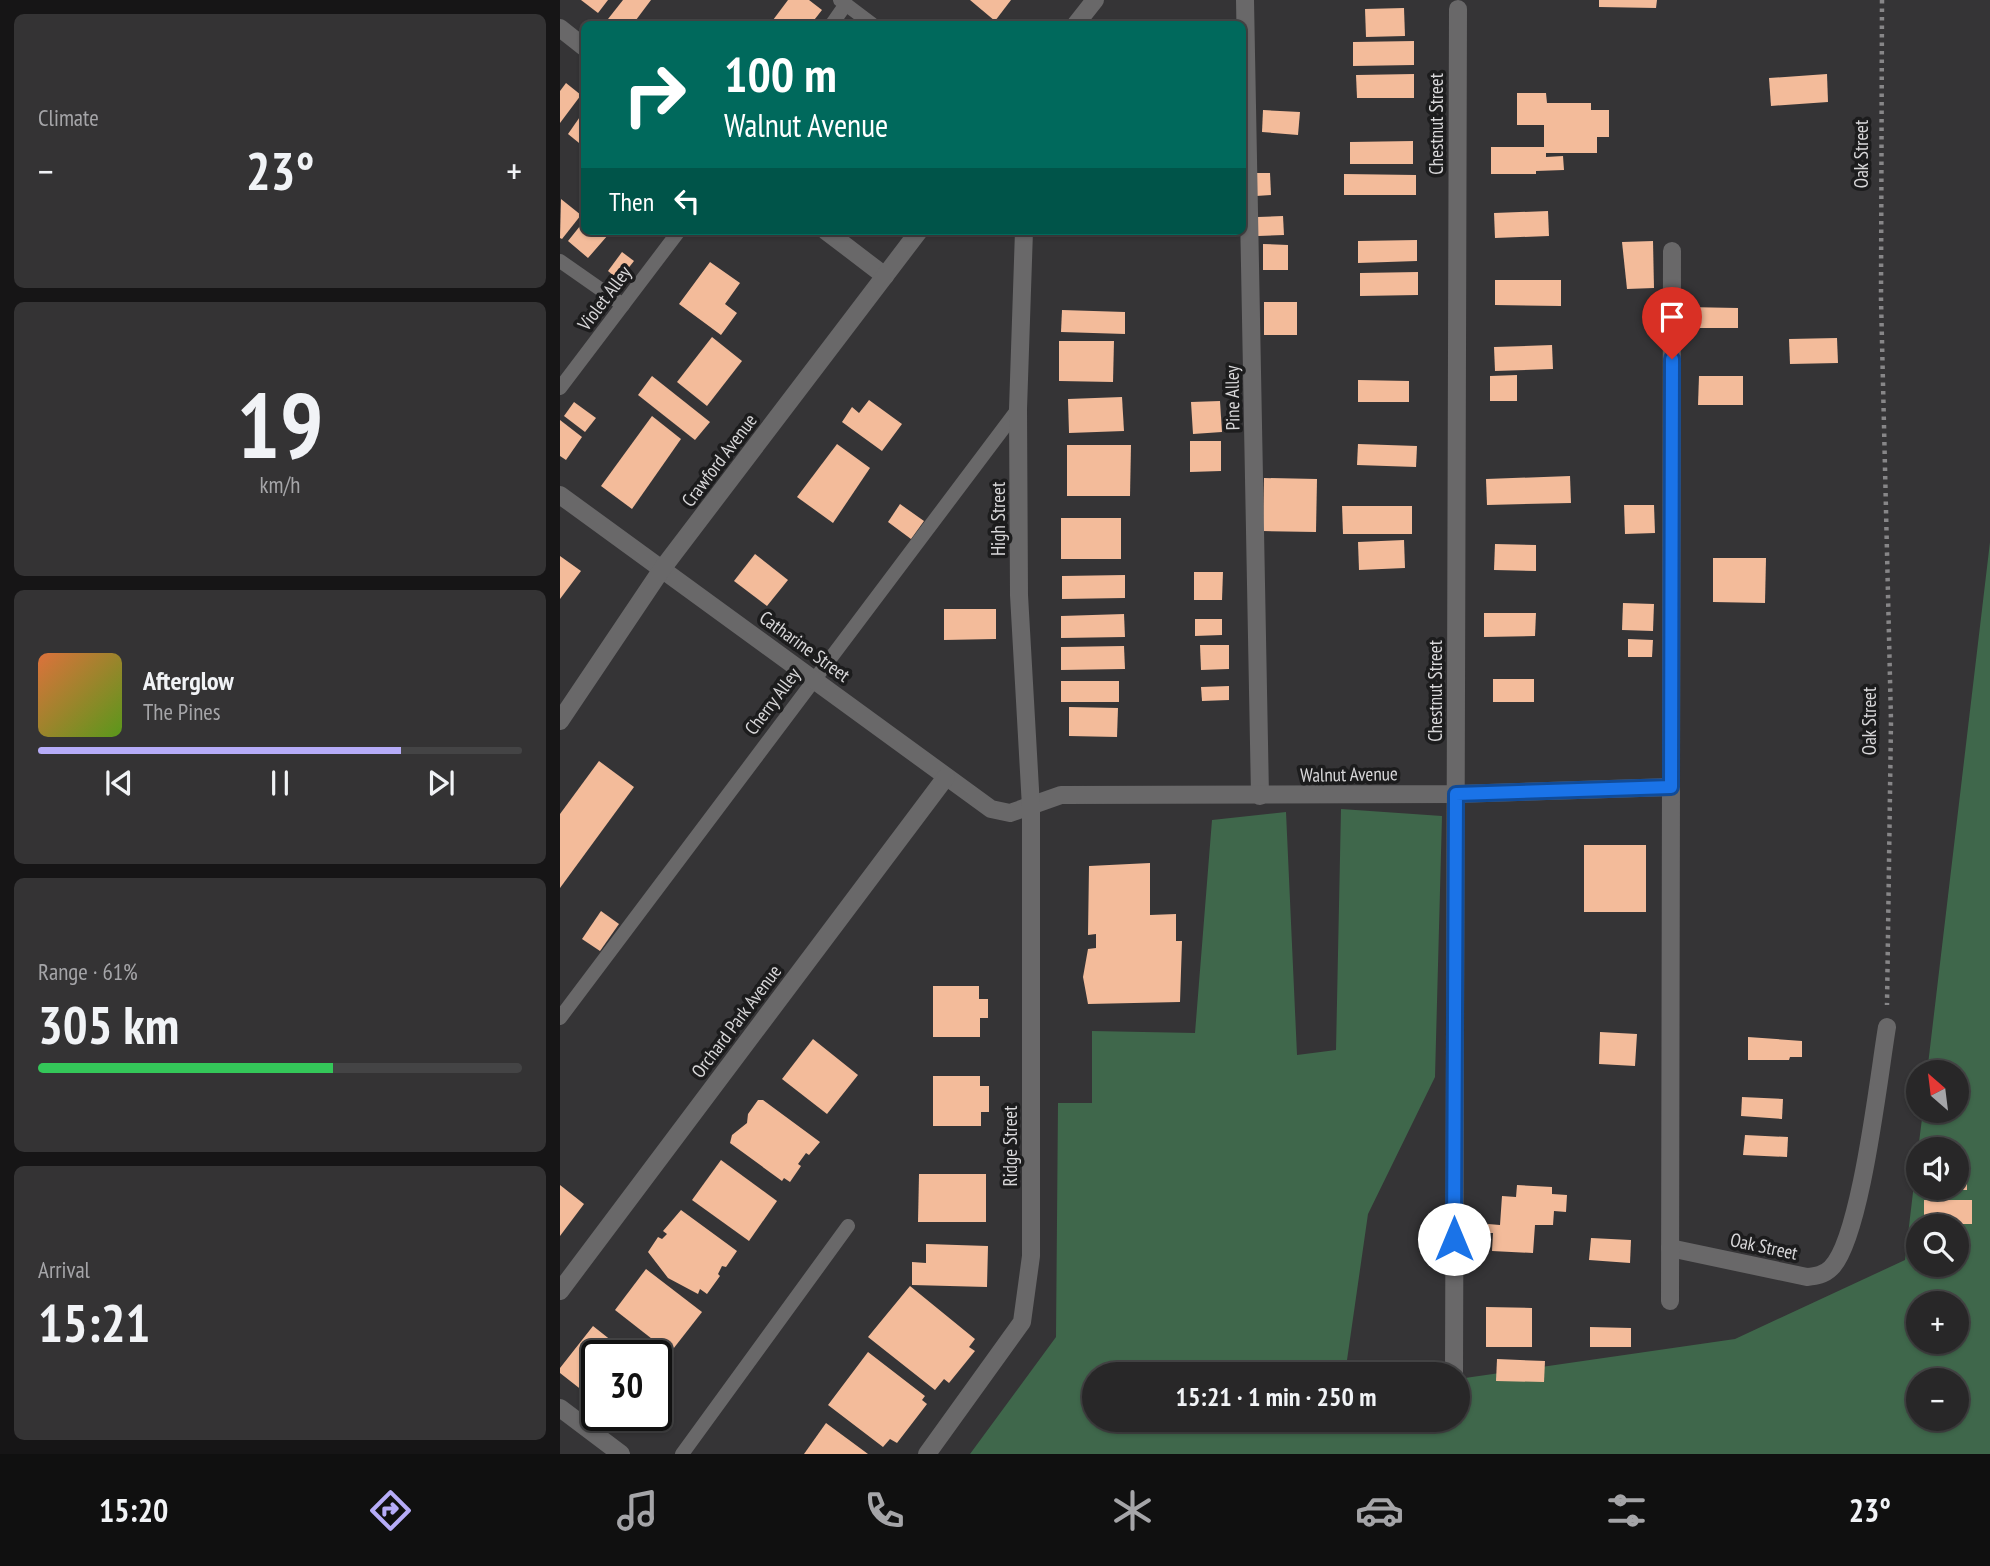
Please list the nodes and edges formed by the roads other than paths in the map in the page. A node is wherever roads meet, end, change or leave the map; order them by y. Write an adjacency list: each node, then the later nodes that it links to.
1 (1095, 0): 7 (street)
2 (1245, 0): 8 (street, Pine Alley)
3 (843, 2): 5 (lane); 6 (lane)
4 (1458, 9): 28 (street, Chestnut Street)
5 (834, 21)
6 (868, 21)
7 (1078, 21)
8 (1245, 21)
9 (560, 28): 10 (street)
10 (581, 45)
11 (1246, 53): 29 (street, Pine Alley)
12 (676, 235): 19 (lane, Violet Alley)
13 (831, 235): 18 (street)
14 (916, 235): 18 (street, Crawford Avenue)
15 (1024, 235): 21 (street, High Street)
16 (1672, 251): 27 (street)
17 (560, 261): 19 (lane)
18 (885, 276): 23 (street, Crawford Avenue)
19 (623, 305): 20 (lane, Violet Alley)
20 (560, 388)
21 (1018, 409): 24 (lane, Cherry Alley); 30 (street, High Street)
22 (560, 495): 23 (street, Catharine Street)
23 (662, 569): 24 (street, Catharine Street); 25 (street, Crawford Avenue)
24 (813, 678): 26 (street, Catharine Street); 31 (lane, Cherry Alley)
25 (560, 721)
26 (946, 777): 30 (street, Catharine Street); 35 (street, Orchard Park Avenue)
27 (1671, 787): 28 (street, Walnut Avenue); 34 (street)
28 (1456, 794): 29 (street, Walnut Avenue); 37 (street, Chestnut Street)
29 (1260, 796): 30 (street, Walnut Avenue)
30 (1031, 807): 41 (street, Ridge Street)
31 (560, 1018)
32 (1887, 1027): 34 (street, Oak Street)
33 (848, 1226): 40 (lane)
34 (1670, 1248): 36 (street)
35 (560, 1291)
36 (1670, 1301)
37 (1454, 1362)
38 (560, 1408): 39 (street)
39 (621, 1454)
40 (682, 1454)
41 (927, 1454)

